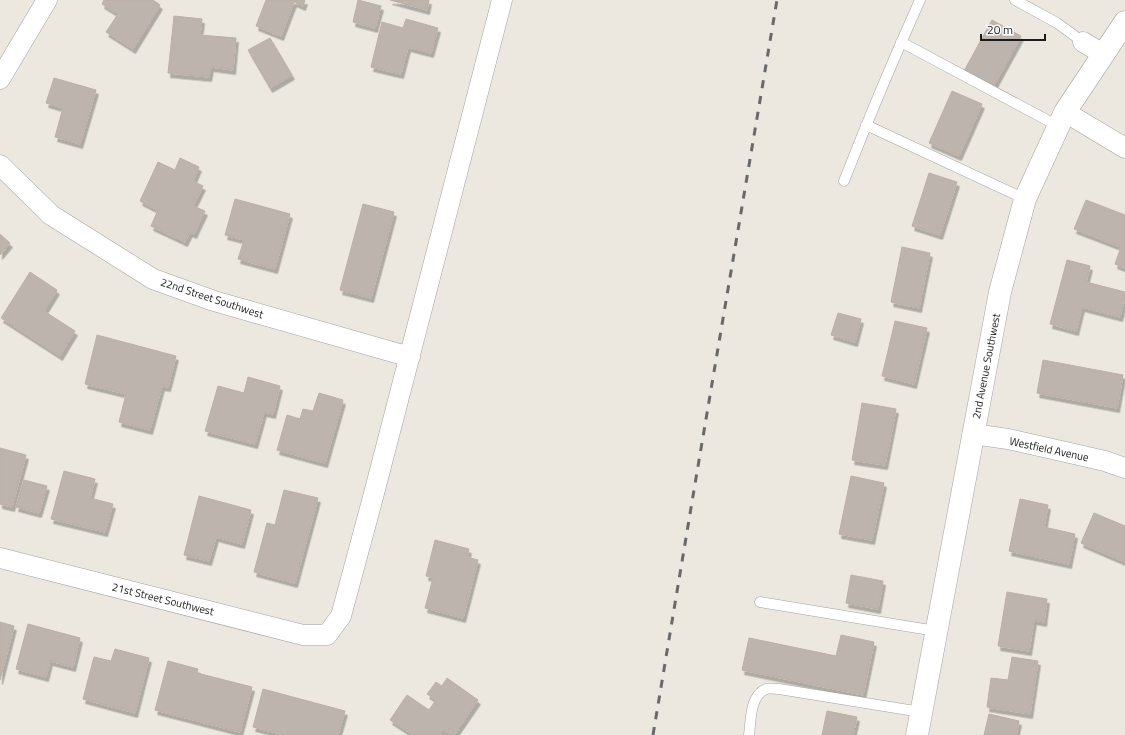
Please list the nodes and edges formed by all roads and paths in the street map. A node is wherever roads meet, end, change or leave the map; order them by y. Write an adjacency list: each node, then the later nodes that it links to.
1 (47, 0): 9 (street)
2 (502, 0): 16 (street)
3 (920, 0): 6 (lane)
4 (1015, 0): 7 (lane)
5 (1125, 22): 8 (street, 2nd Avenue Southwest)
6 (901, 42): 10 (lane); 11 (lane)
7 (1083, 42): 8 (street)
8 (1103, 54): 10 (street, 2nd Avenue Southwest)
9 (0, 79)
10 (1062, 119): 12 (street); 15 (street, 2nd Avenue Southwest)
11 (866, 125): 14 (lane); 15 (lane)
12 (1125, 148)
13 (0, 164): 16 (street, 22nd Street Southwest)
14 (844, 181)
15 (1025, 199): 17 (street, 2nd Avenue Southwest)
16 (410, 357): 19 (street, 21st Street Southwest)
17 (973, 434): 18 (street, Westfield Avenue); 21 (street, 2nd Avenue Southwest)
18 (1125, 468)
19 (0, 558)
20 (760, 602): 21 (lane)
21 (936, 631): 22 (street, 2nd Avenue Southwest)
22 (921, 712): 23 (lane); 24 (street, 2nd Avenue Southwest)
23 (749, 735)
24 (917, 735)

